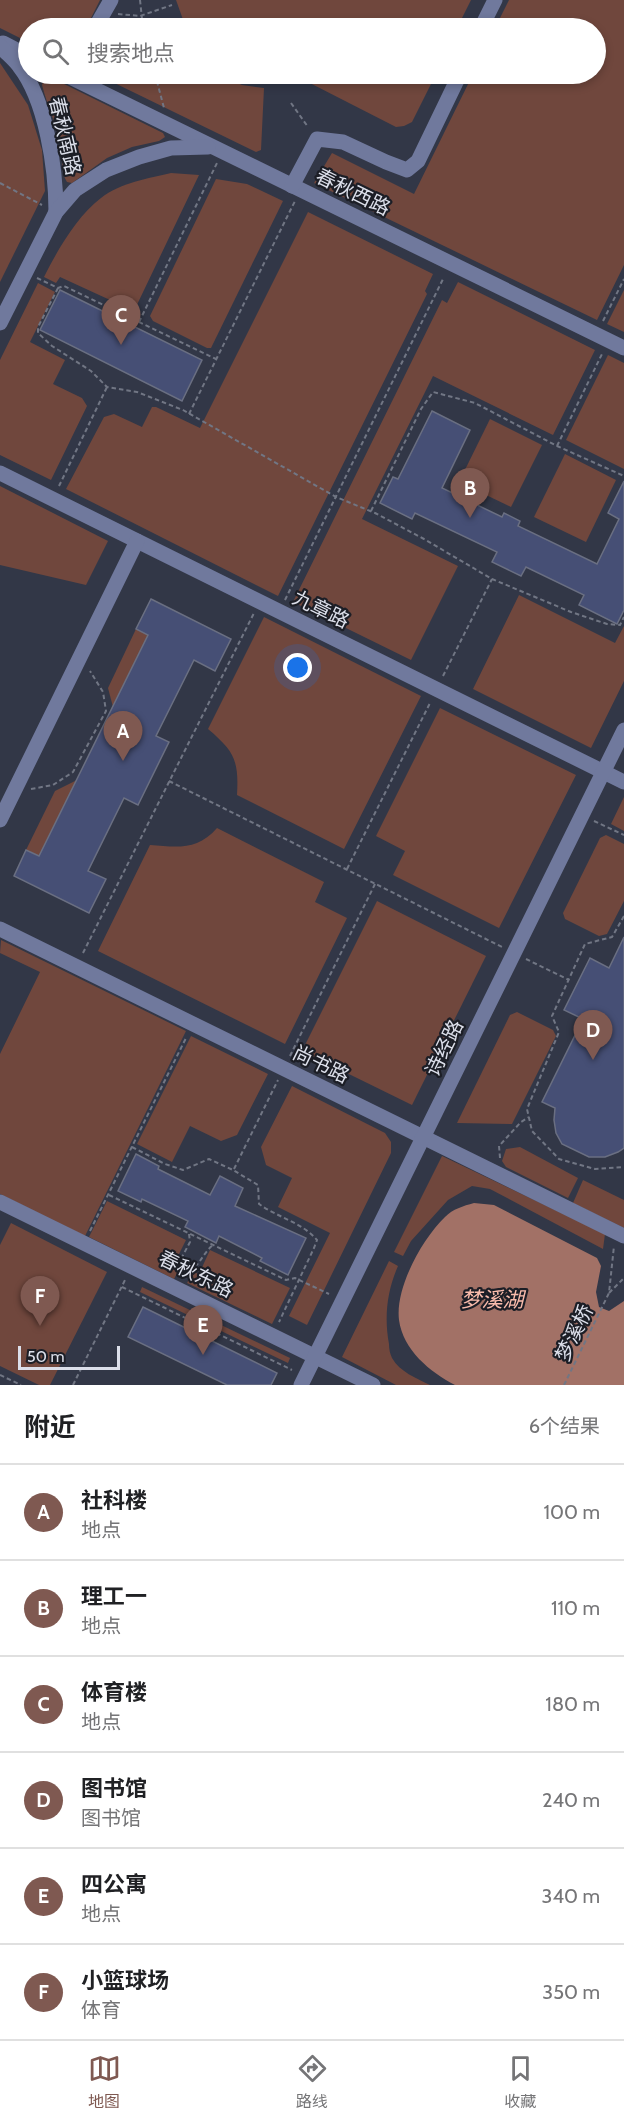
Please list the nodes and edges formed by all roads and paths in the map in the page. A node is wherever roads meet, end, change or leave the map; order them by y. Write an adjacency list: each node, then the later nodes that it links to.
1 (140, 0): 5 (path)
2 (495, 0): 6 (lane)
3 (172, 5): 5 (path)
4 (107, 6): 5 (path)
5 (140, 16)
6 (486, 18)
7 (0, 44): 8 (lane); 9 (lane, 春秋南路)
8 (18, 52)
9 (18, 65)
10 (30, 84): 20 (lane, 春秋南路)
11 (87, 84): 15 (lane, 春秋西路)
12 (158, 84): 15 (path)
13 (455, 84): 16 (lane)
14 (291, 103): 16 (path)
15 (168, 125): 17 (lane, 春秋西路)
16 (317, 139): 19 (lane)
17 (217, 149): 19 (lane, 春秋西路); 20 (lane, 春秋南路); 25 (path)
18 (0, 183): 20 (path)
19 (296, 188): 21 (lane, 春秋西路); 29 (path)
20 (56, 212): 22 (lane, 春秋南路)
21 (451, 263): 27 (lane, 春秋西路); 35 (path)
22 (25, 273): 24 (path); 26 (lane, 春秋南路)
23 (624, 279): 27 (path)
24 (58, 288): 25 (path); 30 (path)
25 (139, 322): 29 (path)
26 (0, 323)
27 (602, 337): 28 (lane, 春秋西路); 32 (path)
28 (624, 348)
29 (216, 359): 31 (path)
30 (107, 387): 31 (path); 36 (path)
31 (189, 414): 35 (path)
32 (557, 446): 34 (path); 37 (path)
33 (0, 473): 36 (lane, 九章路)
34 (624, 476)
35 (336, 497): 37 (path); 41 (path)
36 (53, 499): 38 (lane, 九章路)
37 (371, 511): 39 (path)
38 (137, 541): 40 (lane, 九章路); 43 (lane)
39 (492, 579): 42 (path); 44 (path)
40 (260, 602): 41 (lane, 九章路); 47 (path)
41 (279, 611): 44 (lane, 九章路)
42 (624, 617)
43 (81, 656): 49 (lane); 49 (path)
44 (436, 689): 46 (lane, 九章路); 53 (path)
45 (624, 730): 46 (lane, 诗经路)
46 (603, 772): 48 (lane, 九章路); 50 (lane, 诗经路)
47 (169, 781): 53 (path); 58 (path)
48 (624, 782)
49 (14, 792): 51 (lane)
50 (582, 815): 52 (path); 57 (lane, 诗经路)
51 (0, 820)
52 (624, 835)
53 (347, 869): 54 (path)
54 (375, 884): 57 (path); 61 (path)
55 (624, 916): 59 (path)
56 (0, 929): 58 (lane, 尚书路)
57 (514, 953): 59 (path); 63 (lane, 诗经路)
58 (76, 967): 60 (lane, 尚书路)
59 (569, 980): 62 (path)
60 (193, 1024): 61 (lane, 尚书路); 64 (path)
61 (284, 1069): 63 (lane, 尚书路); 66 (path)
62 (529, 1117): 65 (path); 67 (path)
63 (423, 1138): 67 (lane, 尚书路); 79 (lane, 诗经路)
64 (132, 1147): 66 (path); 68 (path)
65 (624, 1167)
66 (233, 1170): 76 (path)
67 (501, 1176): 71 (lane, 尚书路)
68 (109, 1195): 70 (path); 72 (path)
69 (0, 1202): 72 (lane, 春秋东路)
70 (189, 1233): 73 (path); 73 (path)
71 (620, 1234): 78 (path)
72 (84, 1243): 74 (lane, 春秋东路)
73 (213, 1245): 76 (path)
74 (132, 1267): 77 (path); 80 (lane, 春秋东路)
75 (624, 1278): 78 (path)
76 (300, 1281): 79 (path); 80 (path)
77 (122, 1287): 83 (path); 85 (path)
78 (609, 1293): 87 (path, 梦溪桥)
79 (343, 1300): 81 (lane, 诗经路)
80 (273, 1335): 81 (lane, 春秋东路)
81 (315, 1357): 83 (lane, 诗经路); 86 (lane, 春秋东路)
82 (0, 1375): 84 (path)
83 (303, 1381)
84 (21, 1385)
85 (73, 1385)
86 (373, 1385)
87 (564, 1385)

